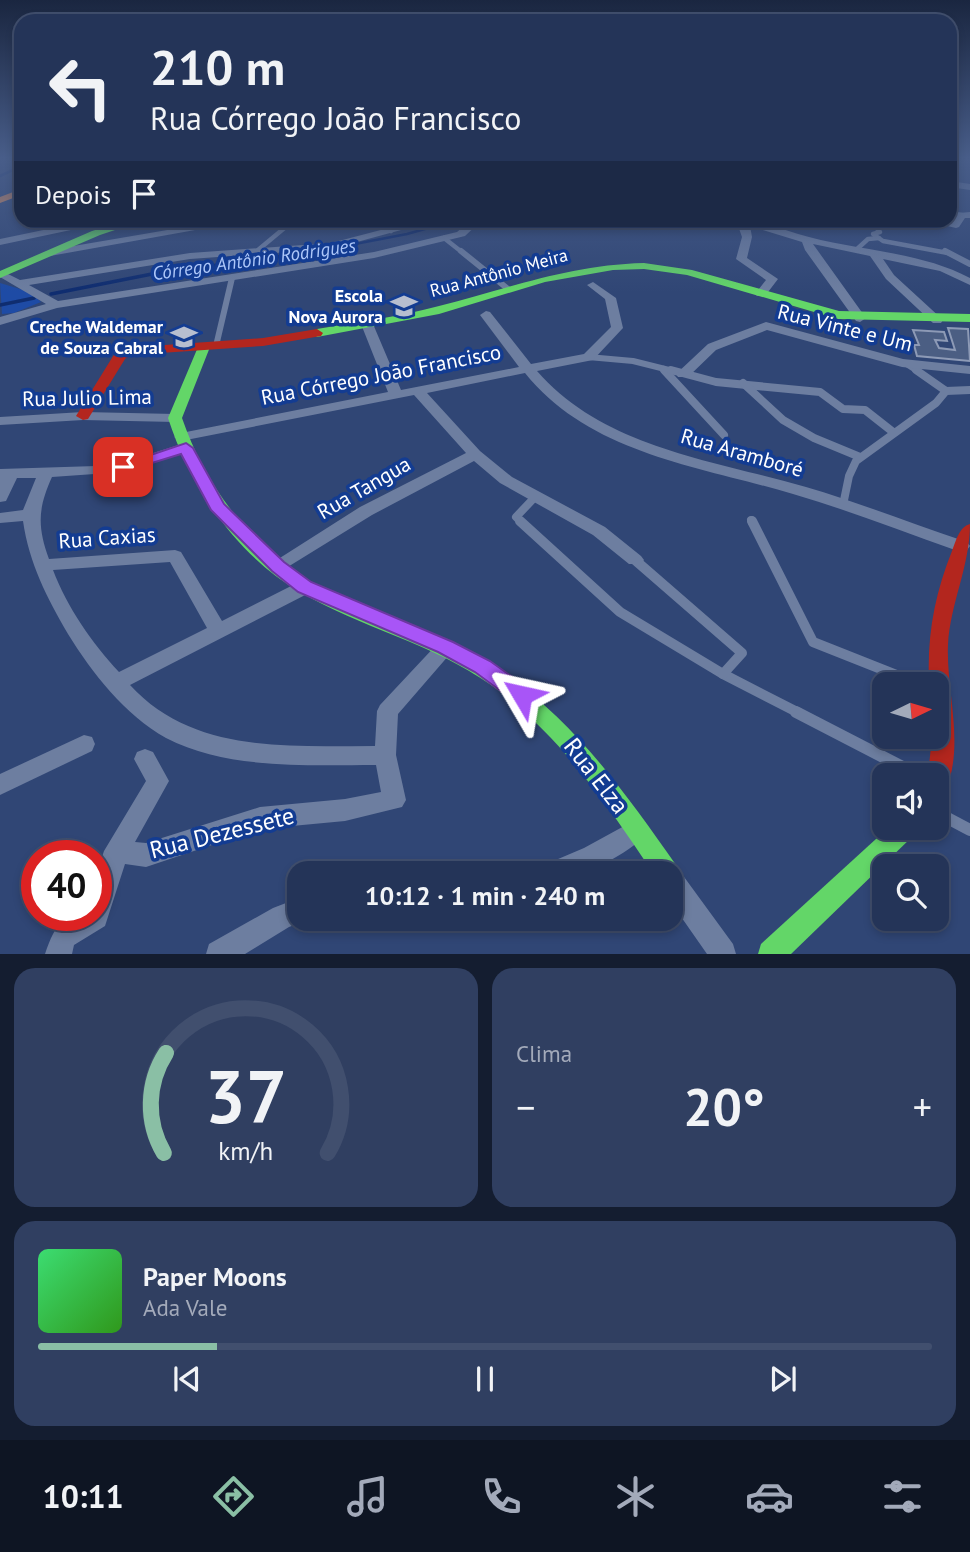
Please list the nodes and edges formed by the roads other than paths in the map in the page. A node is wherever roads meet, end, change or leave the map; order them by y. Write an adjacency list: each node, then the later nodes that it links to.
1 (9, 227): 13 (street)
2 (74, 228): 13 (street)
3 (81, 228): 20 (street)
4 (198, 228): 20 (street)
5 (283, 228): 18 (lane)
6 (387, 228): 12 (lane)
7 (402, 228): 12 (street)
8 (468, 228): 15 (street)
9 (744, 228): 29 (street)
10 (766, 228): 16 (street)
11 (876, 228): 14 (lane)
12 (391, 231): 18 (street)
13 (23, 238): 17 (street)
14 (879, 238): 19 (lane); 22 (lane)
15 (444, 239): 24 (street); 28 (lane)
16 (807, 240): 19 (street); 32 (street)
17 (0, 242)
18 (258, 250): 26 (street)
19 (856, 250): 21 (street)
20 (50, 253): 23 (street)
21 (874, 254): 25 (street); 34 (street)
22 (970, 264)
23 (1, 271): 26 (street)
24 (232, 278): 30 (street); 37 (lane)
25 (969, 280)
26 (21, 283): 30 (street)
27 (593, 285): 38 (street)
28 (508, 289): 29 (street, Rua Antônio Meira); 36 (street, Rua Antônio Meira)
29 (761, 295): 32 (street, Rua Antônio Meira)
30 (56, 304): 35 (street)
31 (486, 316): 41 (street, Rua Aramboré)
32 (860, 318): 34 (street, Rua Antônio Meira)
33 (970, 318): 34 (street, Rua Antônio Meira)
34 (937, 320)
35 (0, 321)
36 (367, 324): 37 (street, Rua Antônio Meira); 48 (street)
37 (210, 346): 49 (street, Rua Antônio Meira); 50 (street)
38 (589, 357): 40 (lane, Rua Córrego João Francisco); 41 (street, Rua Córrego João Francisco)
39 (908, 365): 42 (street, Rua Vinte e Um); 43 (street, Rua Vinte e Um); 46 (lane)
40 (661, 367): 43 (lane, Rua Córrego João Francisco); 53 (lane)
41 (530, 368): 47 (street, Rua Córrego João Francisco); 61 (street, Rua Aramboré)
42 (970, 370)
43 (683, 374): 44 (lane, Rua Córrego João Francisco)
44 (743, 383): 52 (lane, Rua Córrego João Francisco); 56 (lane)
45 (970, 390): 46 (lane)
46 (946, 391): 52 (lane)
47 (419, 392): 48 (street, Rua Córrego João Francisco); 55 (street)
48 (397, 396): 54 (street, Rua Córrego João Francisco)
49 (83, 416): 50 (street, Rua Julio Lima); 51 (street, Rua Julio Lima)
50 (175, 418): 54 (street, Rua Elza)
51 (0, 421)
52 (893, 432): 56 (lane)
53 (724, 435)
54 (183, 442): 57 (street, Rua Córrego João Francisco); 69 (street, Rua Elza)
55 (475, 454): 60 (street); 69 (street, Rua Tangua)
56 (860, 457): 61 (lane)
57 (46, 473): 58 (street, Rua Córrego João Francisco); 62 (street)
58 (6, 474): 59 (street)
59 (0, 497)
60 (535, 497): 67 (street); 75 (lane)
61 (843, 505): 66 (street, Rua Aramboré)
62 (31, 515): 63 (street); 68 (street)
63 (0, 518)
64 (751, 520): 73 (lane)
65 (970, 530): 66 (street)
66 (961, 546): 74 (street)
67 (635, 560): 75 (lane)
68 (43, 565): 71 (street, Rua Caxias); 76 (street)
69 (278, 567): 70 (street, Rua Elza)
70 (304, 587): 71 (street); 72 (street, Rua Elza)
71 (218, 631): 76 (street)
72 (446, 647): 78 (street); 83 (street, Rua Elza)
73 (889, 672)
74 (939, 672)
75 (723, 674): 80 (lane)
76 (118, 682): 78 (street)
77 (84, 744): 81 (street)
78 (385, 755): 86 (street, Rua Dezessete)
79 (145, 759): 86 (street)
80 (895, 763)
81 (0, 785)
82 (949, 819): 84 (lane)
83 (636, 830): 87 (street); 88 (street, Rua Elza)
84 (970, 830)
85 (892, 840): 94 (street)
86 (116, 851): 91 (street)
87 (581, 861)
88 (658, 861)
89 (683, 897): 93 (street)
90 (287, 915): 92 (street)
91 (58, 954)
92 (219, 954)
93 (723, 954)
94 (771, 954)

